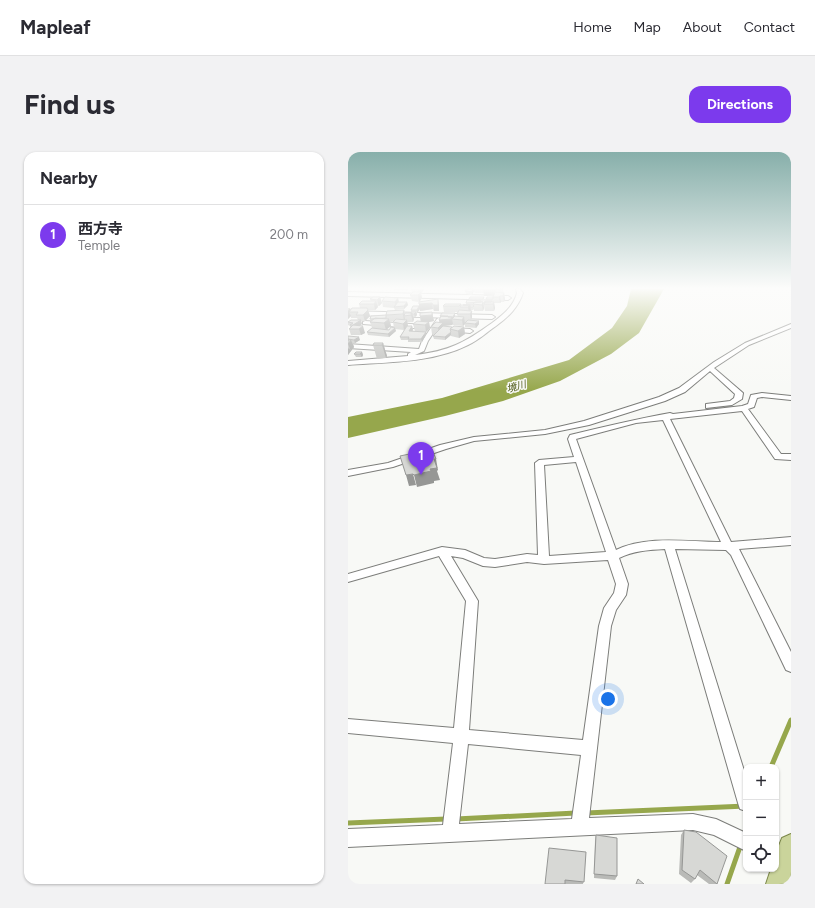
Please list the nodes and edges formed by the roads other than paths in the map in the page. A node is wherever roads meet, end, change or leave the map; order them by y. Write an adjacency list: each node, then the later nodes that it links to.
1 (365, 323): 6 (street)
2 (367, 323): 7 (street)
3 (437, 323): 7 (street)
4 (496, 323): 13 (street)
5 (791, 326): 15 (street)
6 (358, 327)
7 (434, 328): 8 (street); 12 (street)
8 (441, 329)
9 (448, 329): 10 (street)
10 (470, 332)
11 (348, 346): 12 (street)
12 (421, 351): 13 (street)
13 (386, 360): 14 (street)
14 (348, 364)
15 (710, 368): 18 (street); 21 (street)
16 (791, 398): 17 (street)
17 (744, 408): 18 (street); 19 (street)
18 (665, 416): 20 (street); 26 (street)
19 (791, 457)
20 (579, 459): 28 (street); 29 (street)
21 (376, 468): 22 (street); 23 (street)
22 (348, 473)
23 (348, 480)
24 (791, 542): 26 (street)
25 (669, 546): 26 (street); 28 (street); 35 (street)
26 (728, 546): 31 (street)
27 (442, 551): 29 (street); 30 (street); 33 (street)
28 (614, 556): 29 (street); 34 (street)
29 (544, 560)
30 (348, 578)
31 (791, 666)
32 (348, 726): 33 (street)
33 (461, 738): 34 (street); 37 (street)
34 (589, 748): 36 (street)
35 (743, 793)
36 (579, 828): 37 (street); 39 (street)
37 (450, 834): 38 (street)
38 (348, 838)
39 (743, 840)
40 (791, 847): 41 (main road)
41 (782, 878)

